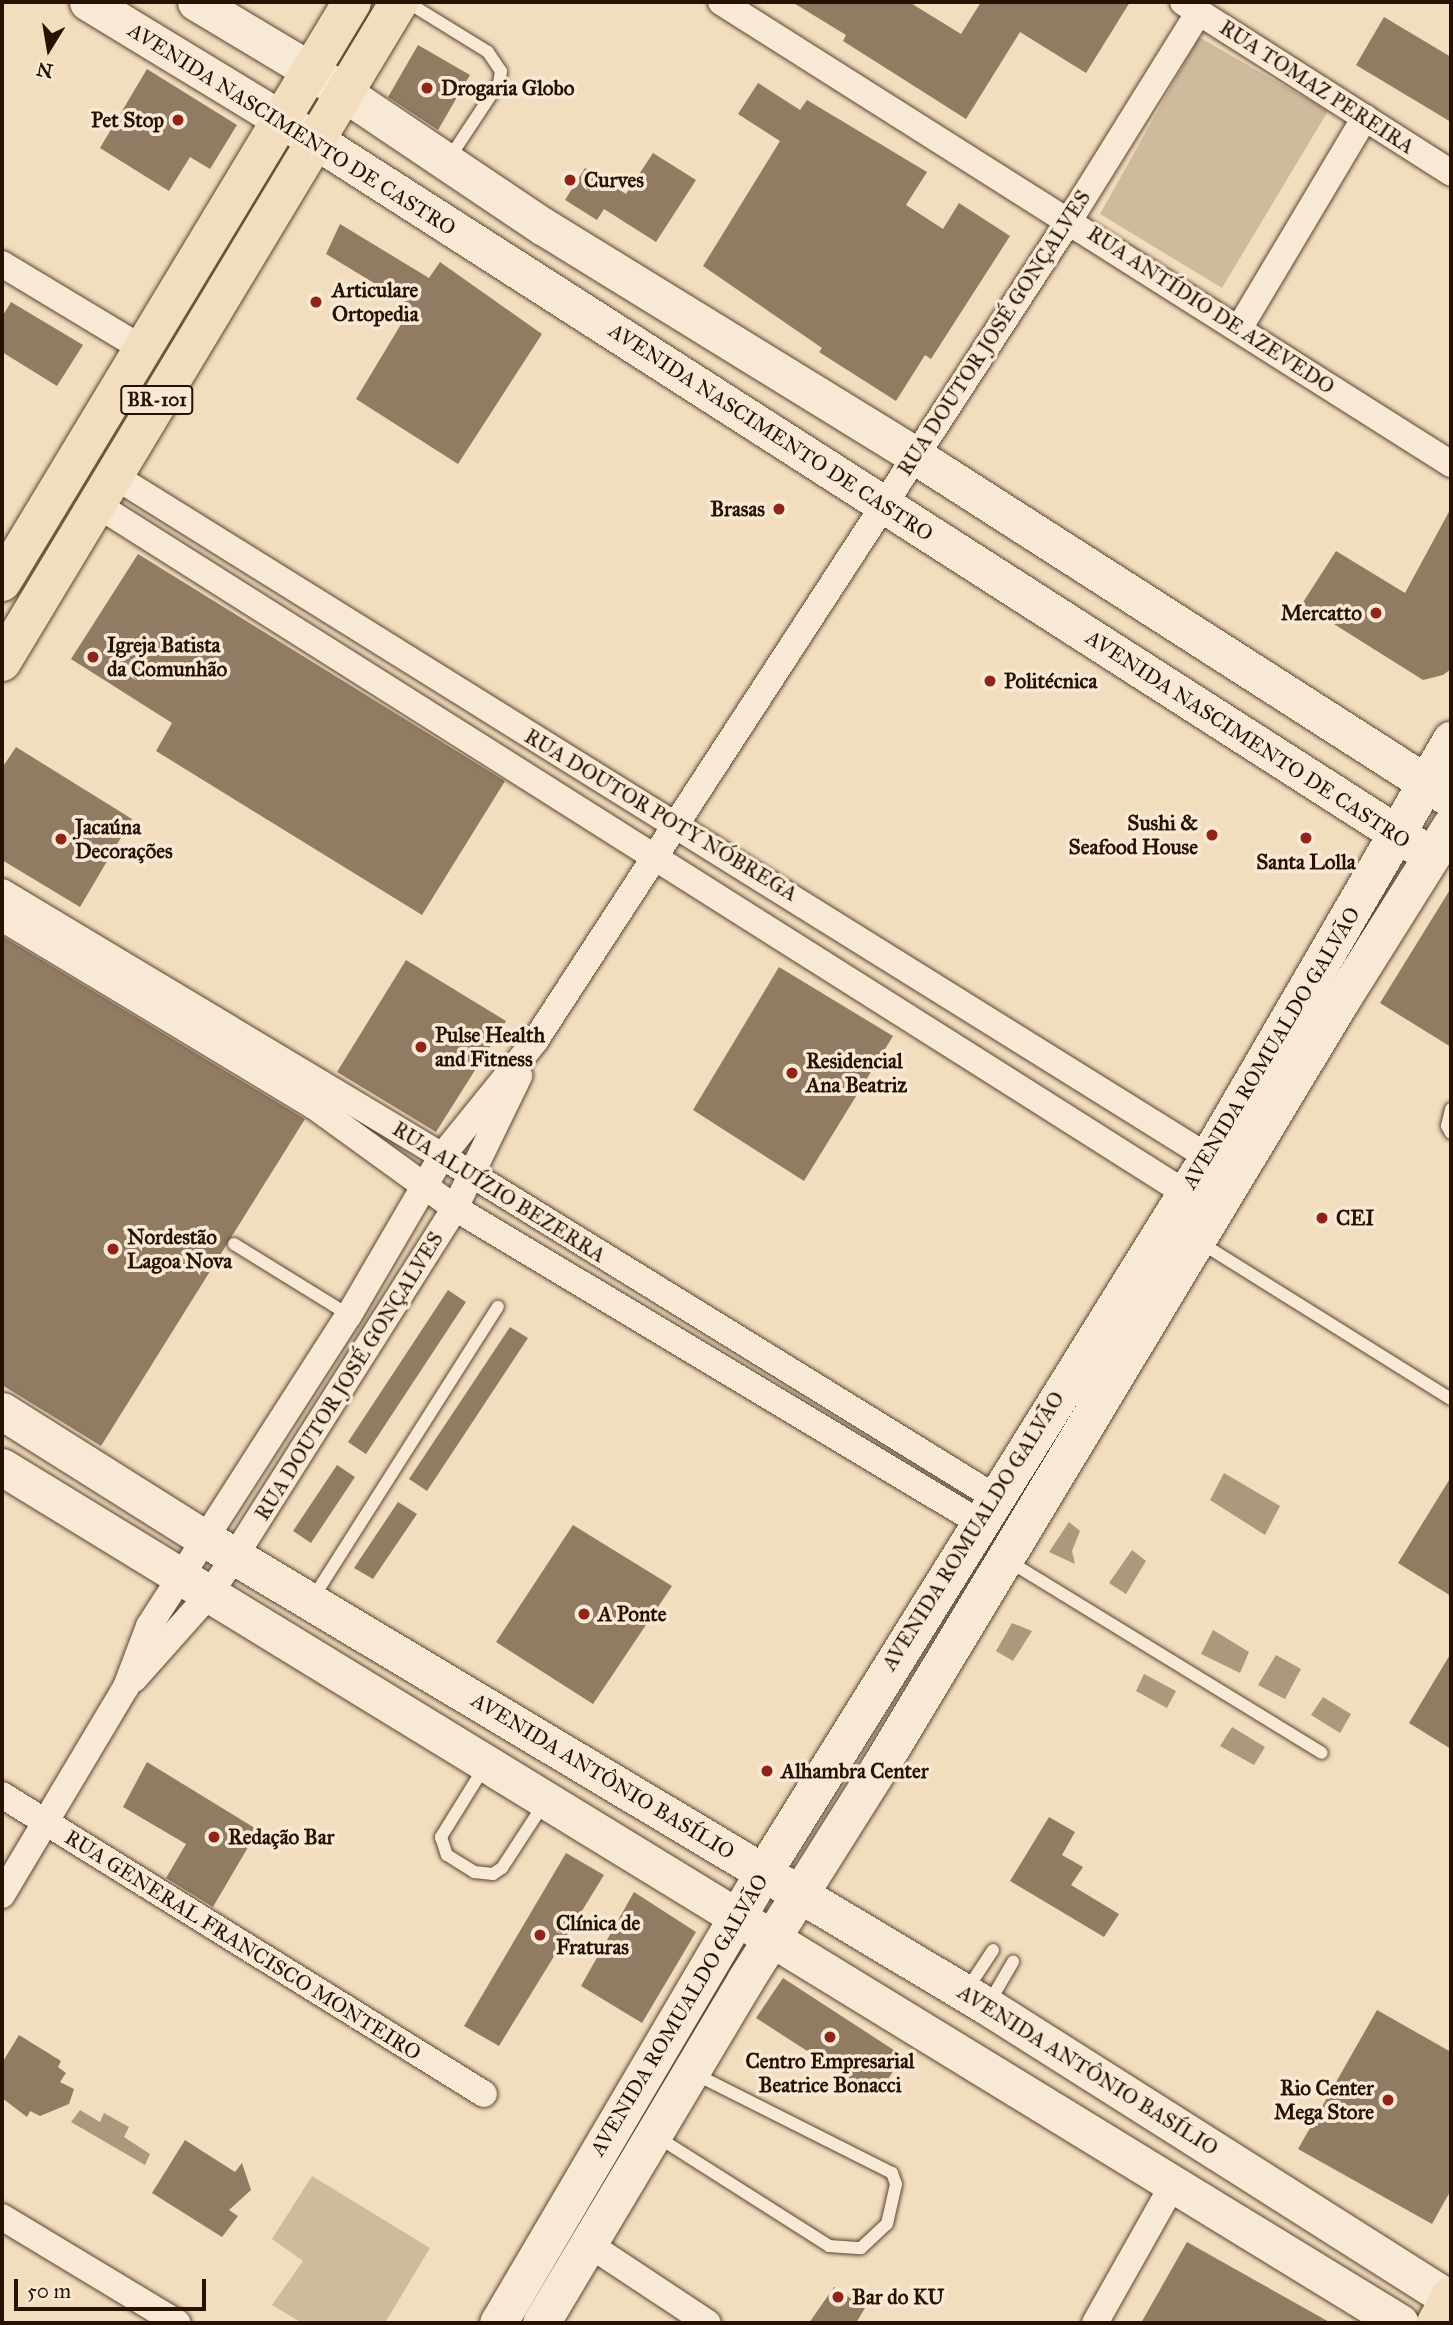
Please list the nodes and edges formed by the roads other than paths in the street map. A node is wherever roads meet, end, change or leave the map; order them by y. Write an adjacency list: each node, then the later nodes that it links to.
1 (88, 2): 10 (main road, AVENIDA NASCIMENTO DE CASTRO)
2 (196, 2): 8 (main road)
3 (352, 2): 8 (highway, BR-101)
4 (399, 2): 8 (highway, BR-101)
5 (407, 2): 12 (lane)
6 (721, 2): 14 (street, RUA ANTÍDIO DE AZEVEDO)
7 (1191, 7): 9 (street, RUA TOMAZ PEREIRA); 14 (street, RUA DOUTOR JOSÉ GONÇALVES)
8 (328, 83): 10 (highway, BR-101); 11 (highway, BR-101); 12 (main road)
9 (1364, 117): 13 (street, RUA TOMAZ PEREIRA); 18 (street)
10 (282, 120): 11 (main road, AVENIDA NASCIMENTO DE CASTRO); 19 (highway, BR-101)
11 (315, 140): 17 (main road, AVENIDA NASCIMENTO DE CASTRO); 22 (highway, BR-101)
12 (447, 162): 15 (main road)
13 (1451, 173)
14 (1070, 219): 18 (street, RUA ANTÍDIO DE AZEVEDO); 20 (street, RUA DOUTOR JOSÉ GONÇALVES)
15 (544, 227): 17 (main road); 20 (main road)
16 (2, 264): 19 (street)
17 (555, 295): 23 (main road, AVENIDA NASCIMENTO DE CASTRO)
18 (1240, 327): 21 (street, RUA ANTÍDIO DE AZEVEDO)
19 (143, 349): 25 (highway, BR-101)
20 (915, 455): 23 (street, RUA DOUTOR JOSÉ GONÇALVES); 31 (main road)
21 (1451, 464)
22 (105, 490): 24 (street, RUA DOUTOR POTY NÓBREGA); 26 (street, RUA DOUTOR POTY NÓBREGA); 27 (highway, BR-101)
23 (884, 502): 32 (street, RUA DOUTOR JOSÉ GONÇALVES); 34 (main road, AVENIDA NASCIMENTO DE CASTRO)
24 (270, 569): 26 (street); 28 (street, RUA DOUTOR POTY NÓBREGA)
25 (2, 582)
26 (249, 597): 30 (street, RUA DOUTOR POTY NÓBREGA)
27 (2, 662)
28 (530, 736): 30 (street); 32 (street, RUA DOUTOR POTY NÓBREGA)
29 (1451, 740): 31 (main road, AVENIDA ROMUALDO GALVÃO)
30 (510, 765): 35 (street, RUA DOUTOR POTY NÓBREGA)
31 (1438, 791): 34 (main road, AVENIDA ROMUALDO GALVÃO)
32 (677, 823): 35 (street, RUA DOUTOR JOSÉ GONÇALVES); 45 (street, RUA DOUTOR POTY NÓBREGA)
33 (1451, 825): 36 (main road, AVENIDA ROMUALDO GALVÃO)
34 (1396, 834): 36 (main road, AVENIDA NASCIMENTO DE CASTRO); 45 (main road, AVENIDA ROMUALDO GALVÃO)
35 (655, 857): 40 (street, RUA DOUTOR JOSÉ GONÇALVES); 48 (street, RUA DOUTOR POTY NÓBREGA)
36 (1442, 862): 50 (main road, AVENIDA ROMUALDO GALVÃO)
37 (2, 892): 39 (street, RUA ALUÍZIO BEZERRA)
38 (2, 918): 39 (street, RUA ALUÍZIO BEZERRA)
39 (139, 988): 41 (street, RUA ALUÍZIO BEZERRA)
40 (536, 1041): 44 (street, RUA DOUTOR JOSÉ GONÇALVES); 46 (street, RUA DOUTOR JOSÉ GONÇALVES)
41 (273, 1069): 44 (street, RUA ALUÍZIO BEZERRA); 47 (street, RUA ALUÍZIO BEZERRA)
42 (1451, 1109): 43 (lane)
43 (1451, 1133)
44 (442, 1156): 46 (street, RUA ALUÍZIO BEZERRA); 47 (street, RUA DOUTOR JOSÉ GONÇALVES)
45 (1208, 1157): 48 (main road, AVENIDA ROMUALDO GALVÃO)
46 (473, 1176): 49 (street, RUA DOUTOR JOSÉ GONÇALVES); 61 (street, RUA ALUÍZIO BEZERRA)
47 (423, 1187): 49 (street, RUA ALUÍZIO BEZERRA); 52 (street, RUA DOUTOR JOSÉ GONÇALVES)
48 (1184, 1192): 61 (main road, AVENIDA ROMUALDO GALVÃO)
49 (455, 1208): 53 (street, RUA DOUTOR JOSÉ GONÇALVES); 61 (street, RUA ALUÍZIO BEZERRA)
50 (1198, 1241): 56 (lane); 63 (main road, AVENIDA ROMUALDO GALVÃO)
51 (234, 1244): 55 (lane)
52 (378, 1266): 53 (street); 55 (street, RUA DOUTOR JOSÉ GONÇALVES)
53 (407, 1284): 62 (street, RUA DOUTOR JOSÉ GONÇALVES)
54 (498, 1307): 65 (lane)
55 (349, 1315): 62 (street, RUA DOUTOR JOSÉ GONÇALVES)
56 (1451, 1399)
57 (2, 1411): 59 (main road, AVENIDA ANTÔNIO BASÍLIO)
58 (2, 1439): 59 (main road)
59 (52, 1443): 62 (main road, AVENIDA ANTÔNIO BASÍLIO)
60 (2, 1467): 64 (main road)
61 (985, 1509): 72 (main road, AVENIDA ROMUALDO GALVÃO)
62 (220, 1547): 64 (street, RUA DOUTOR JOSÉ GONÇALVES); 64 (street, RUA DOUTOR JOSÉ GONÇALVES); 65 (main road, AVENIDA ANTÔNIO BASÍLIO)
63 (1003, 1558): 67 (lane); 73 (main road, AVENIDA ROMUALDO GALVÃO)
64 (193, 1587): 68 (main road); 71 (street, RUA DOUTOR JOSÉ GONÇALVES)
65 (311, 1602): 66 (main road, AVENIDA ANTÔNIO BASÍLIO)
66 (536, 1736): 70 (main road); 72 (main road, AVENIDA ANTÔNIO BASÍLIO)
67 (1322, 1753)
68 (487, 1763): 70 (main road); 70 (lane)
69 (2, 1795): 71 (street, RUA GENERAL FRANCISCO MONTEIRO)
70 (550, 1800): 75 (main road)
71 (46, 1823): 74 (street, RUA DOUTOR JOSÉ GONÇALVES); 81 (street, RUA GENERAL FRANCISCO MONTEIRO)
72 (764, 1871): 73 (main road, AVENIDA ANTÔNIO BASÍLIO); 75 (main road, AVENIDA ROMUALDO GALVÃO)
73 (801, 1894): 76 (main road, AVENIDA ROMUALDO GALVÃO); 79 (main road, AVENIDA ANTÔNIO BASÍLIO)
74 (2, 1895)
75 (737, 1915): 76 (main road); 88 (main road, AVENIDA ROMUALDO GALVÃO)
76 (772, 1939): 80 (main road, AVENIDA ROMUALDO GALVÃO); 83 (main road)
77 (993, 1950): 79 (lane)
78 (1013, 1962): 79 (lane)
79 (976, 1999): 86 (main road, AVENIDA ANTÔNIO BASÍLIO)
80 (691, 2072): 82 (main road, AVENIDA ROMUALDO GALVÃO); 82 (lane)
81 (484, 2094)
82 (654, 2135): 85 (main road, AVENIDA ROMUALDO GALVÃO)
83 (1174, 2183): 91 (street); 92 (main road)
84 (2, 2217): 87 (street)
85 (590, 2245): 89 (main road, AVENIDA ROMUALDO GALVÃO); 90 (street)
86 (1447, 2304)
87 (178, 2323)
88 (498, 2323)
89 (541, 2323)
90 (708, 2323)
91 (1095, 2323)
92 (1400, 2323)

